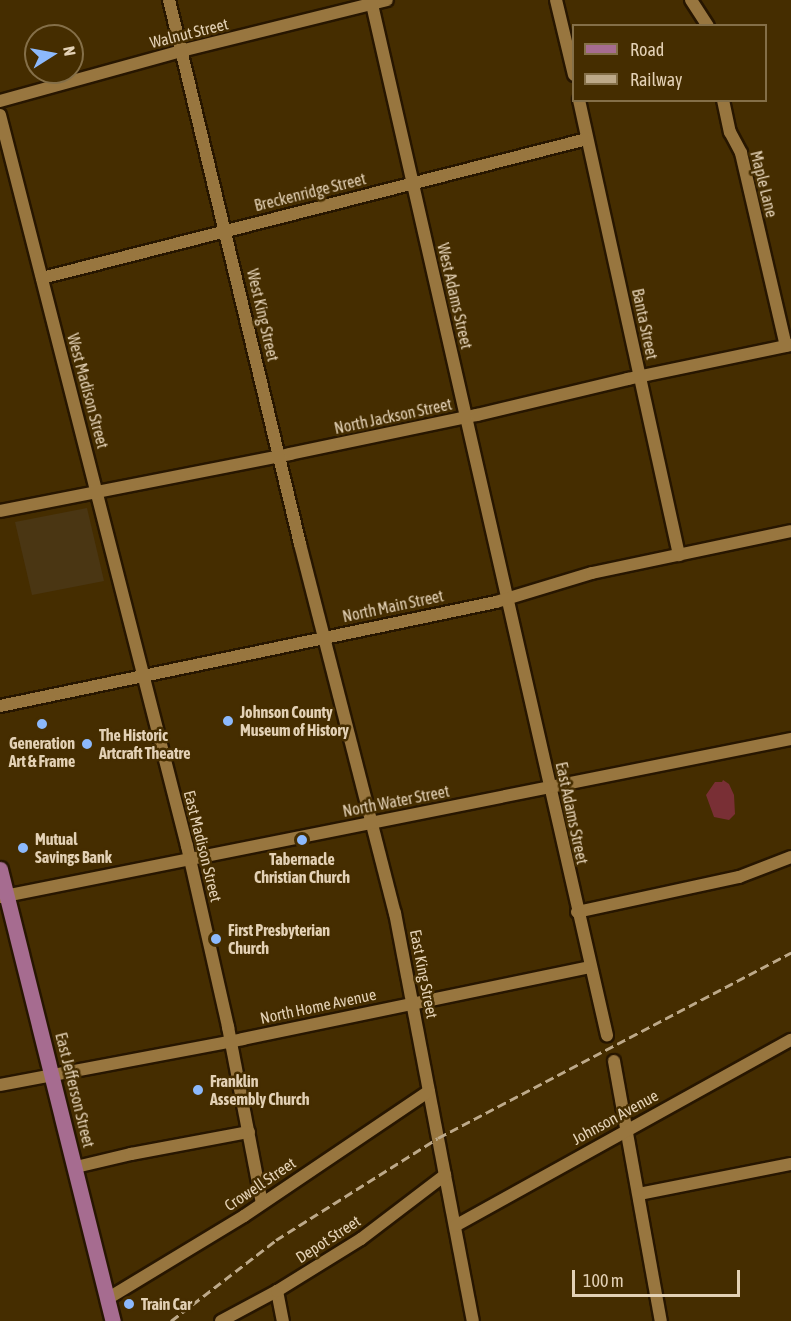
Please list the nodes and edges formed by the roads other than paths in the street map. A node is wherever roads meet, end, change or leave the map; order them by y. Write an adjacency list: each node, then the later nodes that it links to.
1 (169, 0): 7 (street, West King Street)
2 (387, 0): 5 (street, Walnut Street)
3 (556, 0): 8 (street)
4 (691, 0): 6 (street)
5 (372, 2): 7 (street, Walnut Street); 14 (street, West Adams Street)
6 (707, 24)
7 (181, 51): 9 (street, Walnut Street); 15 (street, West King Street)
8 (572, 71)
9 (0, 101)
10 (579, 102): 13 (street, Banta Street)
11 (723, 102): 17 (street, Maple Lane)
12 (0, 115): 16 (street, West Madison Street)
13 (587, 139): 14 (street, Breckenridge Street); 18 (street, Banta Street)
14 (412, 183): 15 (street, Breckenridge Street); 19 (street, West Adams Street)
15 (227, 231): 16 (street, Breckenridge Street); 20 (street, West King Street)
16 (42, 278): 21 (street, West Madison Street)
17 (788, 346): 18 (street, North Jackson Street)
18 (639, 376): 19 (street, North Jackson Street); 24 (street, Banta Street)
19 (465, 417): 20 (street, North Jackson Street); 25 (street, West Adams Street)
20 (279, 456): 21 (street, North Jackson Street); 26 (street, West King Street)
21 (97, 492): 22 (street, North Jackson Street); 27 (street, West Madison Street)
22 (0, 511)
23 (791, 531): 24 (street, North Main Street)
24 (679, 555): 25 (street, North Main Street)
25 (507, 598): 26 (street, North Main Street); 30 (street, East Adams Street)
26 (325, 638): 27 (street, North Main Street); 31 (street, East King Street)
27 (143, 675): 28 (street, North Main Street); 33 (street, East Madison Street)
28 (0, 706)
29 (791, 739): 30 (street, North Water Street)
30 (550, 788): 31 (street, North Water Street); 36 (street, East Adams Street)
31 (373, 822): 33 (street, North Water Street); 38 (street, East King Street)
32 (791, 856): 36 (street)
33 (190, 860): 35 (street, North Water Street); 41 (street, East Madison Street)
34 (0, 869): 35 (main road, East Jefferson Street)
35 (4, 897): 43 (main road, East Jefferson Street)
36 (577, 912): 37 (street, East Adams Street)
37 (590, 967): 38 (street, North Home Avenue); 39 (street, East Adams Street)
38 (413, 1004): 41 (street, North Home Avenue); 45 (street, East King Street)
39 (607, 1035)
40 (791, 1040): 46 (street, Johnson Avenue)
41 (231, 1041): 43 (street, North Home Avenue); 47 (street, East Madison Street)
42 (614, 1061): 46 (street)
43 (53, 1076): 44 (street, North Home Avenue); 49 (main road, East Jefferson Street)
44 (0, 1085)
45 (429, 1091): 50 (street, East King Street); 52 (street, Crowell Street)
46 (626, 1130): 51 (street); 53 (street, Johnson Avenue)
47 (249, 1132): 49 (street); 52 (street, East Madison Street)
48 (791, 1164): 51 (street)
49 (76, 1167): 55 (main road, East Jefferson Street)
50 (445, 1175): 53 (street, East King Street); 54 (street, Depot Street)
51 (639, 1194): 60 (street)
52 (262, 1203): 55 (street, Crowell Street)
53 (455, 1226): 59 (street, East King Street)
54 (277, 1291): 57 (street, Depot Street); 58 (street)
55 (108, 1299): 56 (main road, East Jefferson Street)
56 (113, 1321)
57 (221, 1321)
58 (283, 1321)
59 (473, 1321)
60 (662, 1321)

